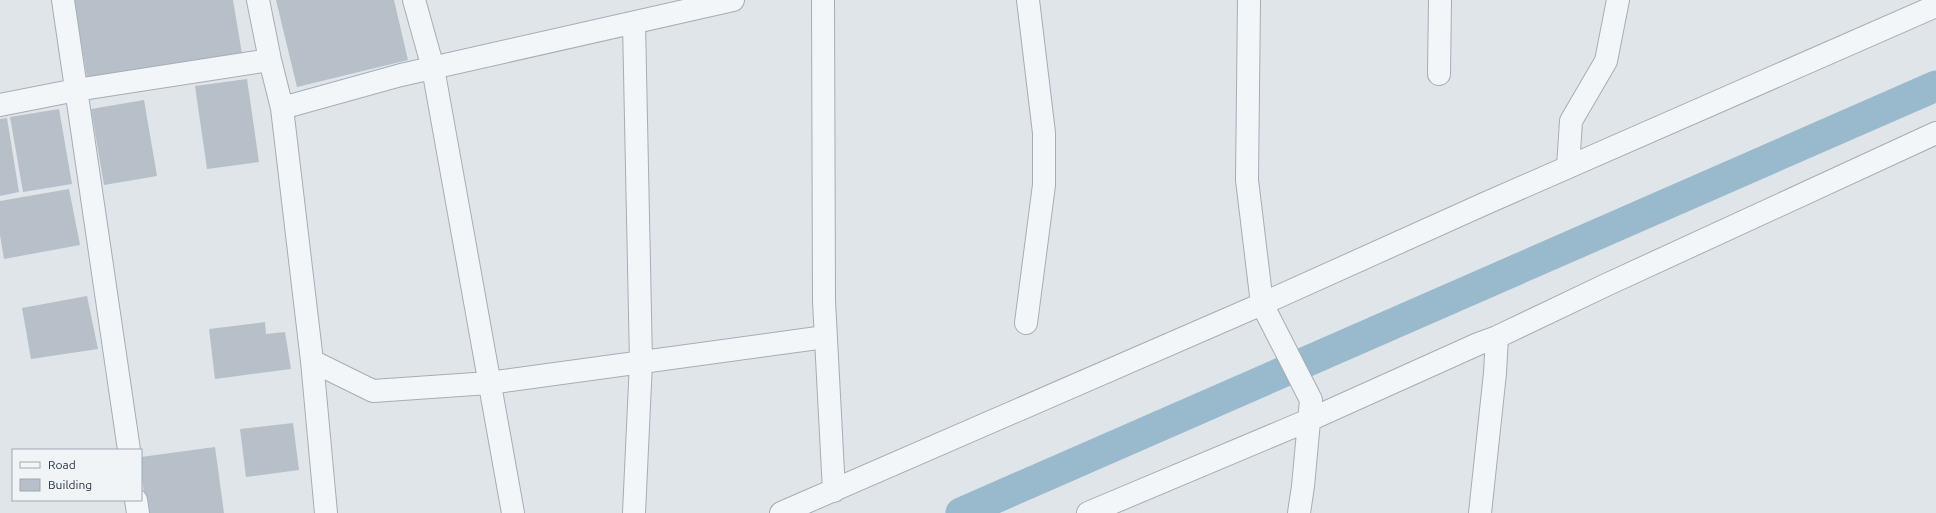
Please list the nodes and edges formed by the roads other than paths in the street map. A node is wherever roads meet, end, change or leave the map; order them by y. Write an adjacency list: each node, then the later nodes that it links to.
1 (63, 0): 15 (street)
2 (258, 0): 12 (street)
3 (414, 0): 13 (street)
4 (733, 0): 11 (street)
5 (823, 0): 22 (street)
6 (1028, 0): 21 (street)
7 (1249, 0): 20 (street)
8 (1440, 0): 14 (street)
9 (1618, 0): 19 (street)
10 (1936, 6): 19 (street)
11 (634, 23): 13 (street); 25 (street)
12 (270, 60): 15 (street); 17 (street)
13 (432, 68): 17 (street); 26 (street)
14 (1438, 74)
15 (76, 90): 16 (street); 28 (street)
16 (0, 105)
17 (282, 108): 24 (street)
18 (1936, 133): 23 (street)
19 (1568, 168): 20 (street)
20 (1262, 304): 27 (street); 29 (street)
21 (1026, 323)
22 (825, 337): 25 (street); 29 (street)
23 (1497, 337): 27 (street); 38 (street)
24 (312, 361): 26 (street); 32 (street)
25 (640, 362): 26 (street); 34 (street)
26 (489, 383): 33 (street)
27 (1310, 410): 36 (street); 37 (street)
28 (129, 449)
29 (834, 491): 35 (street)
30 (136, 501): 31 (street)
31 (138, 513)
32 (326, 513)
33 (513, 513)
34 (634, 513)
35 (781, 513)
36 (1088, 513)
37 (1299, 513)
38 (1480, 513)

